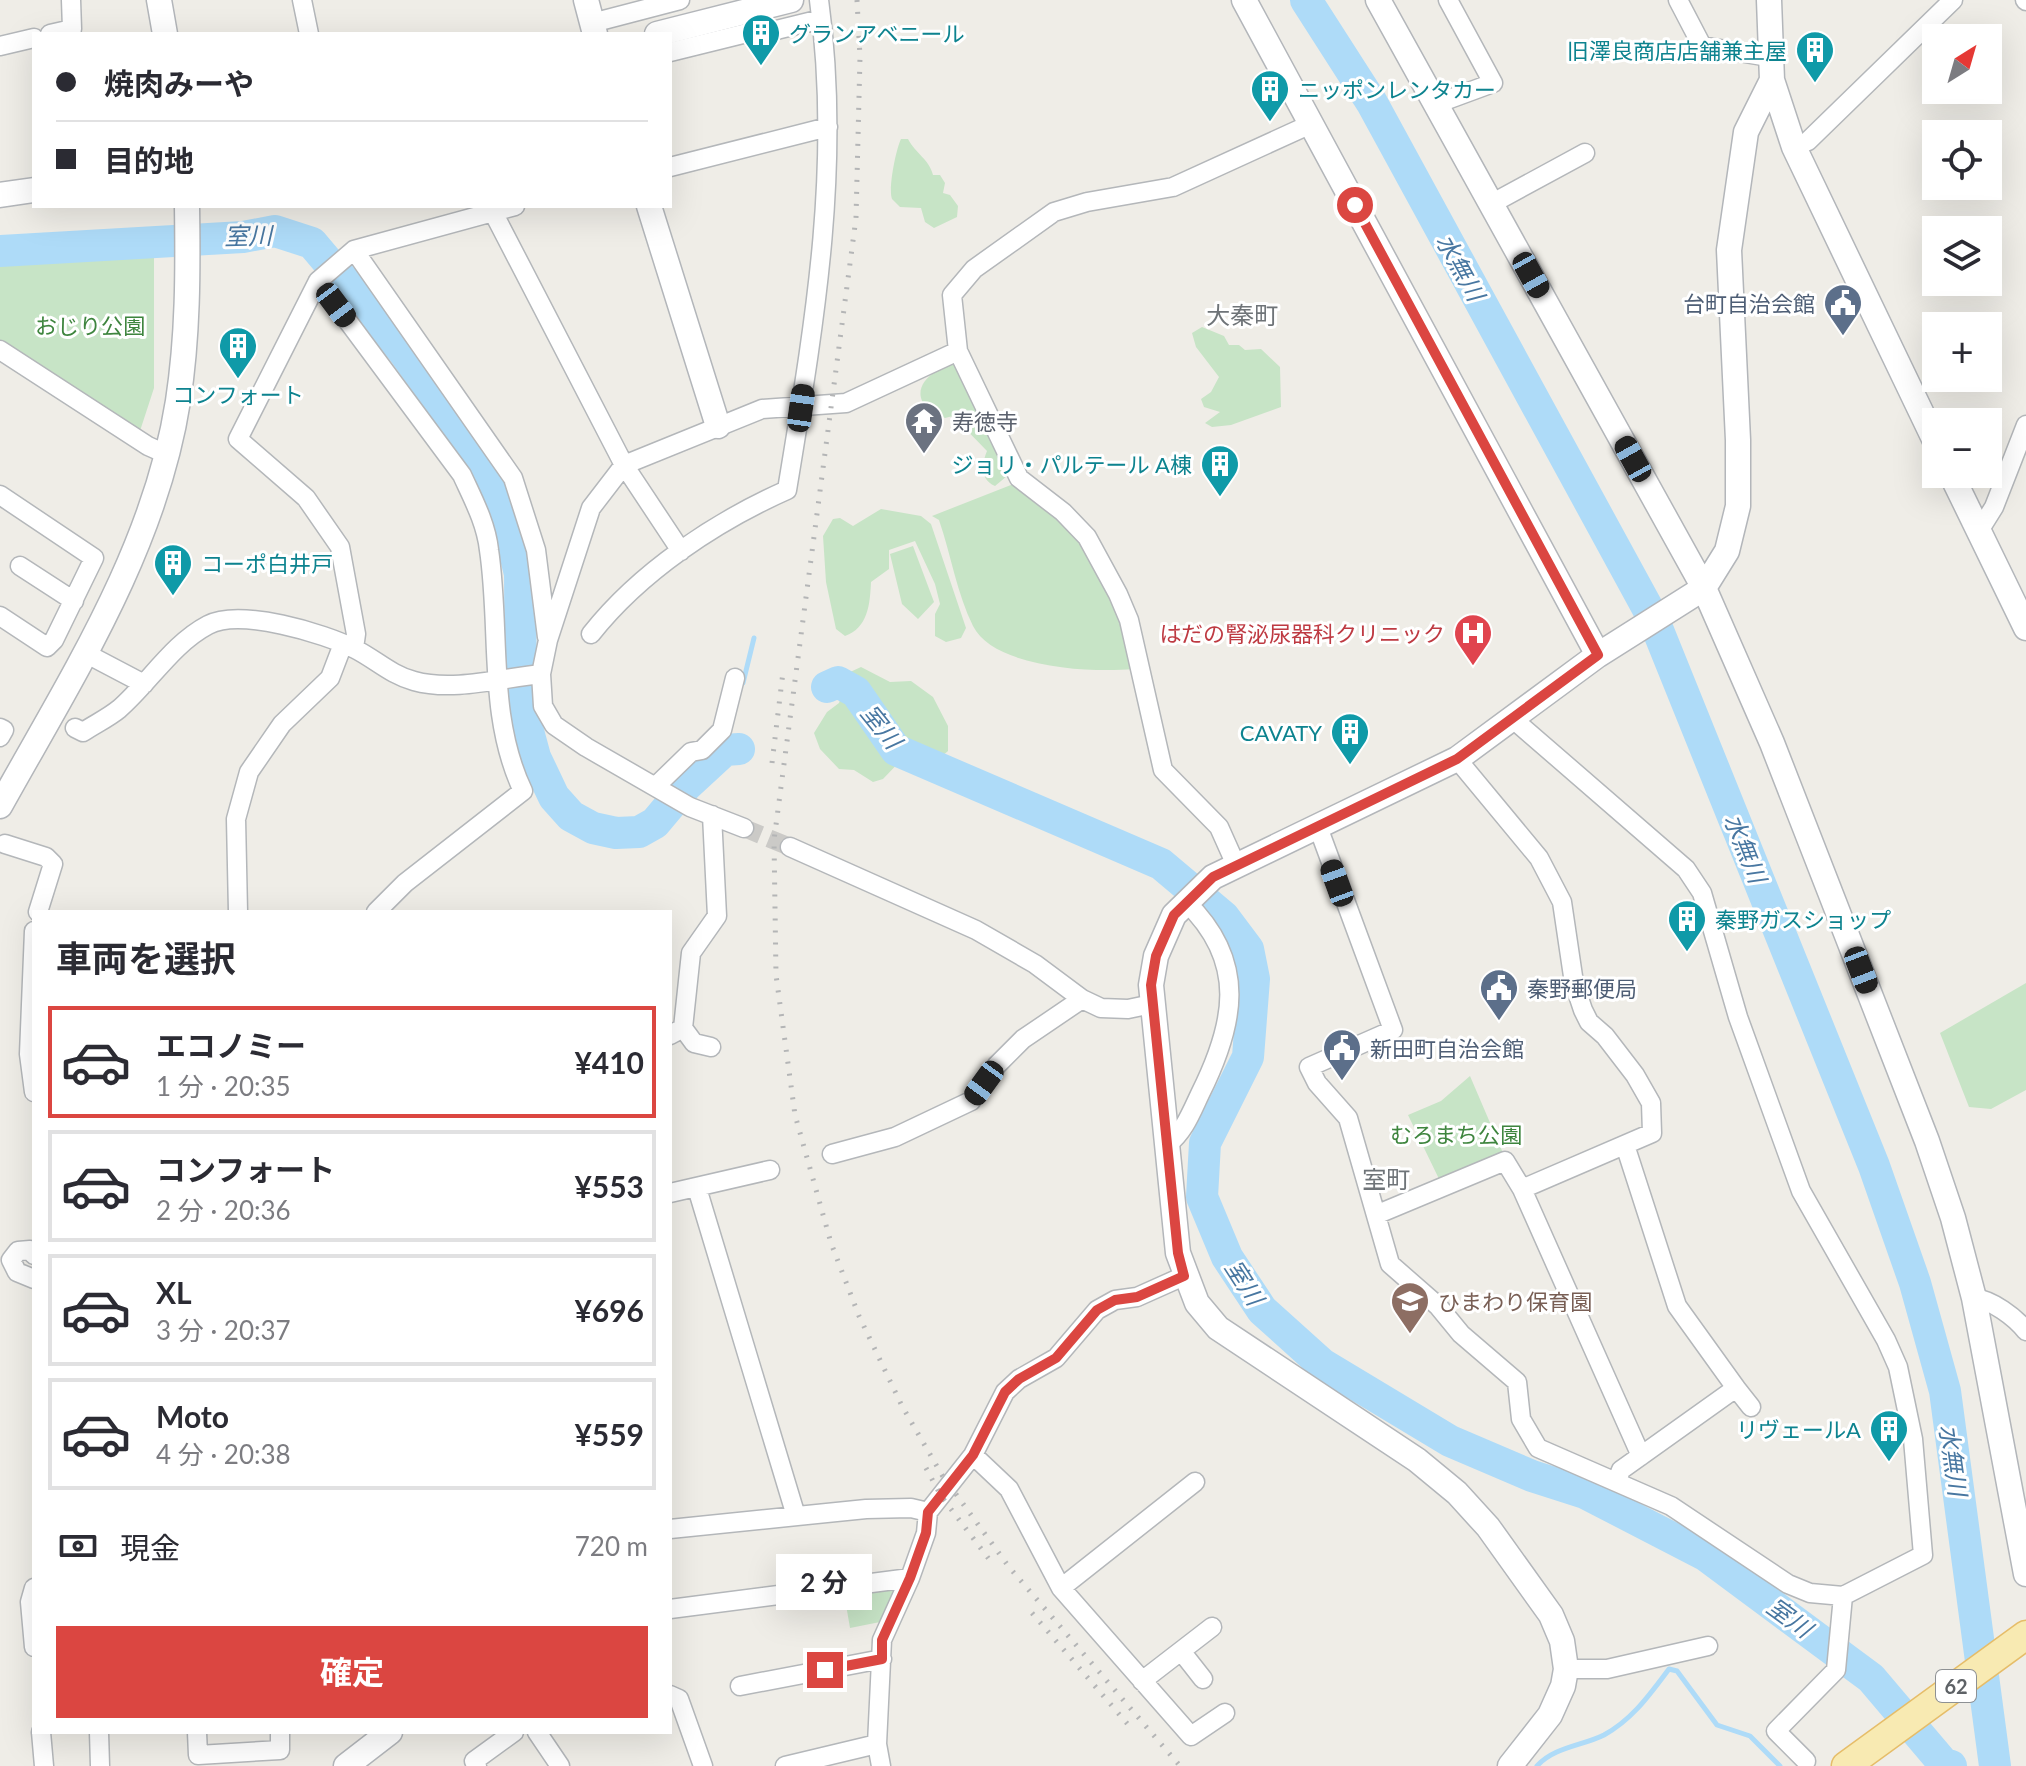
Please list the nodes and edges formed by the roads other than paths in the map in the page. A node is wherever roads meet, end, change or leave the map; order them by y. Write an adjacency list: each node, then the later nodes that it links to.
1 (71, 0): 15 (street)
2 (159, 0): 16 (street)
3 (302, 0): 17 (street)
4 (680, 0): 13 (street)
5 (791, 0): 18 (street)
6 (819, 0): 14 (street)
7 (1244, 0): 24 (street)
8 (1378, 0): 23 (street)
9 (1448, 0): 23 (street)
10 (1678, 0): 22 (street)
11 (1769, 0): 22 (street)
12 (1953, 0): 26 (street)
13 (591, 19)
14 (821, 19): 21 (street); 25 (street)
15 (59, 32)
16 (165, 32)
17 (309, 32)
18 (665, 32)
19 (32, 38): 20 (street)
20 (0, 46)
21 (672, 52)
22 (1771, 68): 26 (street); 51 (street)
23 (1436, 104): 31 (street)
24 (1311, 124): 39 (street); 59 (street)
25 (828, 127): 28 (street); 40 (street)
26 (1794, 147): 41 (street)
27 (1585, 153): 31 (street)
28 (672, 166)
29 (32, 190): 30 (street)
30 (0, 195)
31 (1491, 204): 51 (street)
32 (187, 208): 44 (street)
33 (508, 208): 35 (street)
34 (650, 208): 43 (street)
35 (493, 212): 36 (street); 45 (street)
36 (352, 251): 37 (street); 56 (street)
37 (320, 278): 57 (street); 62 (street)
38 (0, 350): 44 (street)
39 (958, 351): 40 (street); 76 (street)
40 (801, 408): 43 (street); 49 (street)
41 (1922, 414)
42 (2026, 425): 48 (street)
43 (718, 426): 45 (street)
44 (166, 454): 58 (street)
45 (624, 465): 49 (street); 56 (street)
46 (1958, 488): 48 (street)
47 (0, 495): 52 (street)
48 (1979, 531): 54 (street)
49 (681, 551): 55 (street)
50 (20, 566): 52 (street)
51 (1701, 590): 59 (street); 98 (street)
52 (74, 601): 53 (street)
53 (0, 616)
54 (2026, 628)
55 (591, 634)
56 (548, 640): 60 (street)
57 (349, 646): 62 (street); 63 (street); 79 (street)
58 (85, 653): 63 (street); 70 (street)
59 (1602, 653): 64 (street)
60 (541, 674): 62 (street); 69 (street)
61 (735, 678): 69 (street)
62 (499, 679): 80 (street)
63 (144, 684): 66 (street)
64 (1513, 719): 68 (street); 113 (street)
65 (0, 728): 67 (street)
66 (75, 728)
67 (0, 737)
68 (1457, 759): 72 (street); 88 (street)
69 (660, 789): 71 (street)
70 (0, 806)
71 (712, 815): 73 (street); 84 (street)
72 (1318, 827): 76 (street); 94 (street)
73 (744, 828)
74 (6, 843): 78 (street)
75 (790, 847): 82 (street)
76 (1236, 865): 77 (street)
77 (1187, 901): 83 (street); 87 (street)
78 (39, 910)
79 (238, 910)
80 (378, 910)
81 (32, 980): 86 (street)
82 (1082, 999): 83 (street); 89 (street)
83 (1152, 1004): 87 (street)
84 (676, 1031): 85 (street)
85 (711, 1047)
86 (32, 1077)
87 (1167, 1145): 96 (street)
88 (1625, 1145): 92 (street); 100 (street)
89 (832, 1154)
90 (770, 1170): 91 (street)
91 (697, 1188): 93 (street); 107 (street)
92 (1522, 1189): 94 (street); 103 (street)
93 (672, 1193)
94 (1378, 1214): 104 (street)
95 (32, 1252): 97 (street)
96 (1184, 1276): 102 (street); 121 (street)
97 (32, 1278)
98 (1974, 1298): 99 (street); 109 (street)
99 (2026, 1331)
100 (1736, 1388): 101 (street); 103 (street)
101 (1751, 1407)
102 (973, 1455): 106 (street); 111 (street)
103 (1641, 1456): 104 (street)
104 (1617, 1481): 113 (street)
105 (1195, 1482): 111 (street)
106 (928, 1512): 107 (street); 110 (street)
107 (796, 1516): 108 (street)
108 (672, 1529)
109 (2026, 1574)
110 (910, 1578): 114 (street); 120 (street)
111 (1061, 1588): 123 (street)
112 (32, 1595): 115 (street)
113 (1843, 1596): 135 (street)
114 (672, 1609)
115 (32, 1624)
116 (1212, 1627): 119 (street)
117 (2024, 1637): 145 (main road, 62)
118 (1708, 1646): 121 (street)
119 (1181, 1651): 122 (street); 123 (street)
120 (882, 1659): 124 (street); 134 (street)
121 (1566, 1669): 144 (street)
122 (1203, 1679)
123 (1142, 1681): 126 (street)
124 (740, 1686)
125 (672, 1696): 141 (street)
126 (1225, 1713)
127 (41, 1734): 137 (street)
128 (99, 1734): 138 (street)
129 (197, 1734): 130 (street)
130 (280, 1734)
131 (388, 1734): 136 (street)
132 (511, 1734): 139 (street)
133 (538, 1734): 140 (street)
134 (877, 1744): 142 (street); 143 (street)
135 (1806, 1761)
136 (359, 1762)
137 (44, 1766)
138 (100, 1766)
139 (477, 1766)
140 (560, 1766)
141 (703, 1766)
142 (785, 1766)
143 (881, 1766)
144 (1510, 1766)
145 (1846, 1766)

